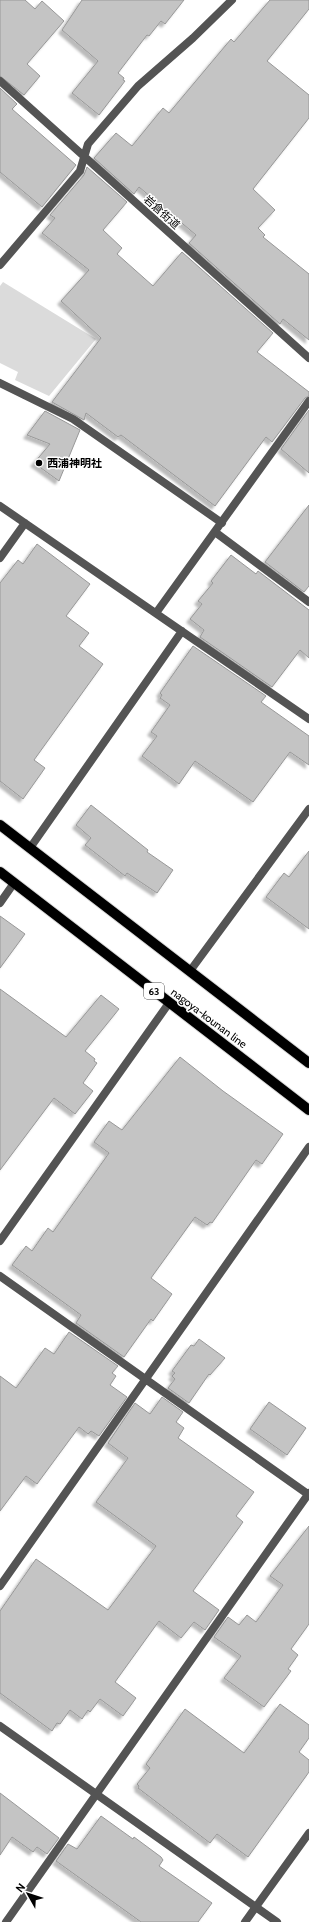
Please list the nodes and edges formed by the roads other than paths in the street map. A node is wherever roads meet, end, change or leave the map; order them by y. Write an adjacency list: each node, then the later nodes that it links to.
1 (232, 0): 3 (street)
2 (0, 81): 3 (street, 岩倉街道)
3 (85, 157): 4 (street); 5 (street, 岩倉街道)
4 (0, 265)
5 (309, 358)
6 (0, 384): 10 (street)
7 (309, 401): 10 (street)
8 (0, 506): 9 (street)
9 (25, 523): 12 (street); 14 (street)
10 (222, 523): 11 (street)
11 (215, 532): 13 (street); 14 (street)
12 (0, 558)
13 (309, 602)
14 (156, 613): 15 (street)
15 (182, 631): 16 (street); 19 (street)
16 (309, 719)
17 (309, 809): 23 (street)
18 (0, 825): 19 (main road)
19 (30, 848): 23 (main road)
20 (0, 872): 21 (main road, nagoya-kounan line / 63)
21 (14, 883): 22 (street); 24 (main road, nagoya-kounan line / 63)
22 (0, 903)
23 (190, 972): 25 (main road)
24 (168, 1003): 26 (main road, nagoya-kounan line / 63); 28 (street)
25 (309, 1063)
26 (309, 1110)
27 (309, 1147): 30 (street)
28 (0, 1242)
29 (0, 1276): 30 (street)
30 (145, 1379): 31 (street); 32 (street)
31 (309, 1494): 34 (street)
32 (0, 1586)
33 (0, 1726): 34 (street)
34 (96, 1794): 36 (street); 37 (street)
35 (309, 1832): 36 (street)
36 (256, 1907): 38 (street); 39 (street)
37 (6, 1922)
38 (245, 1922)
39 (277, 1922)

